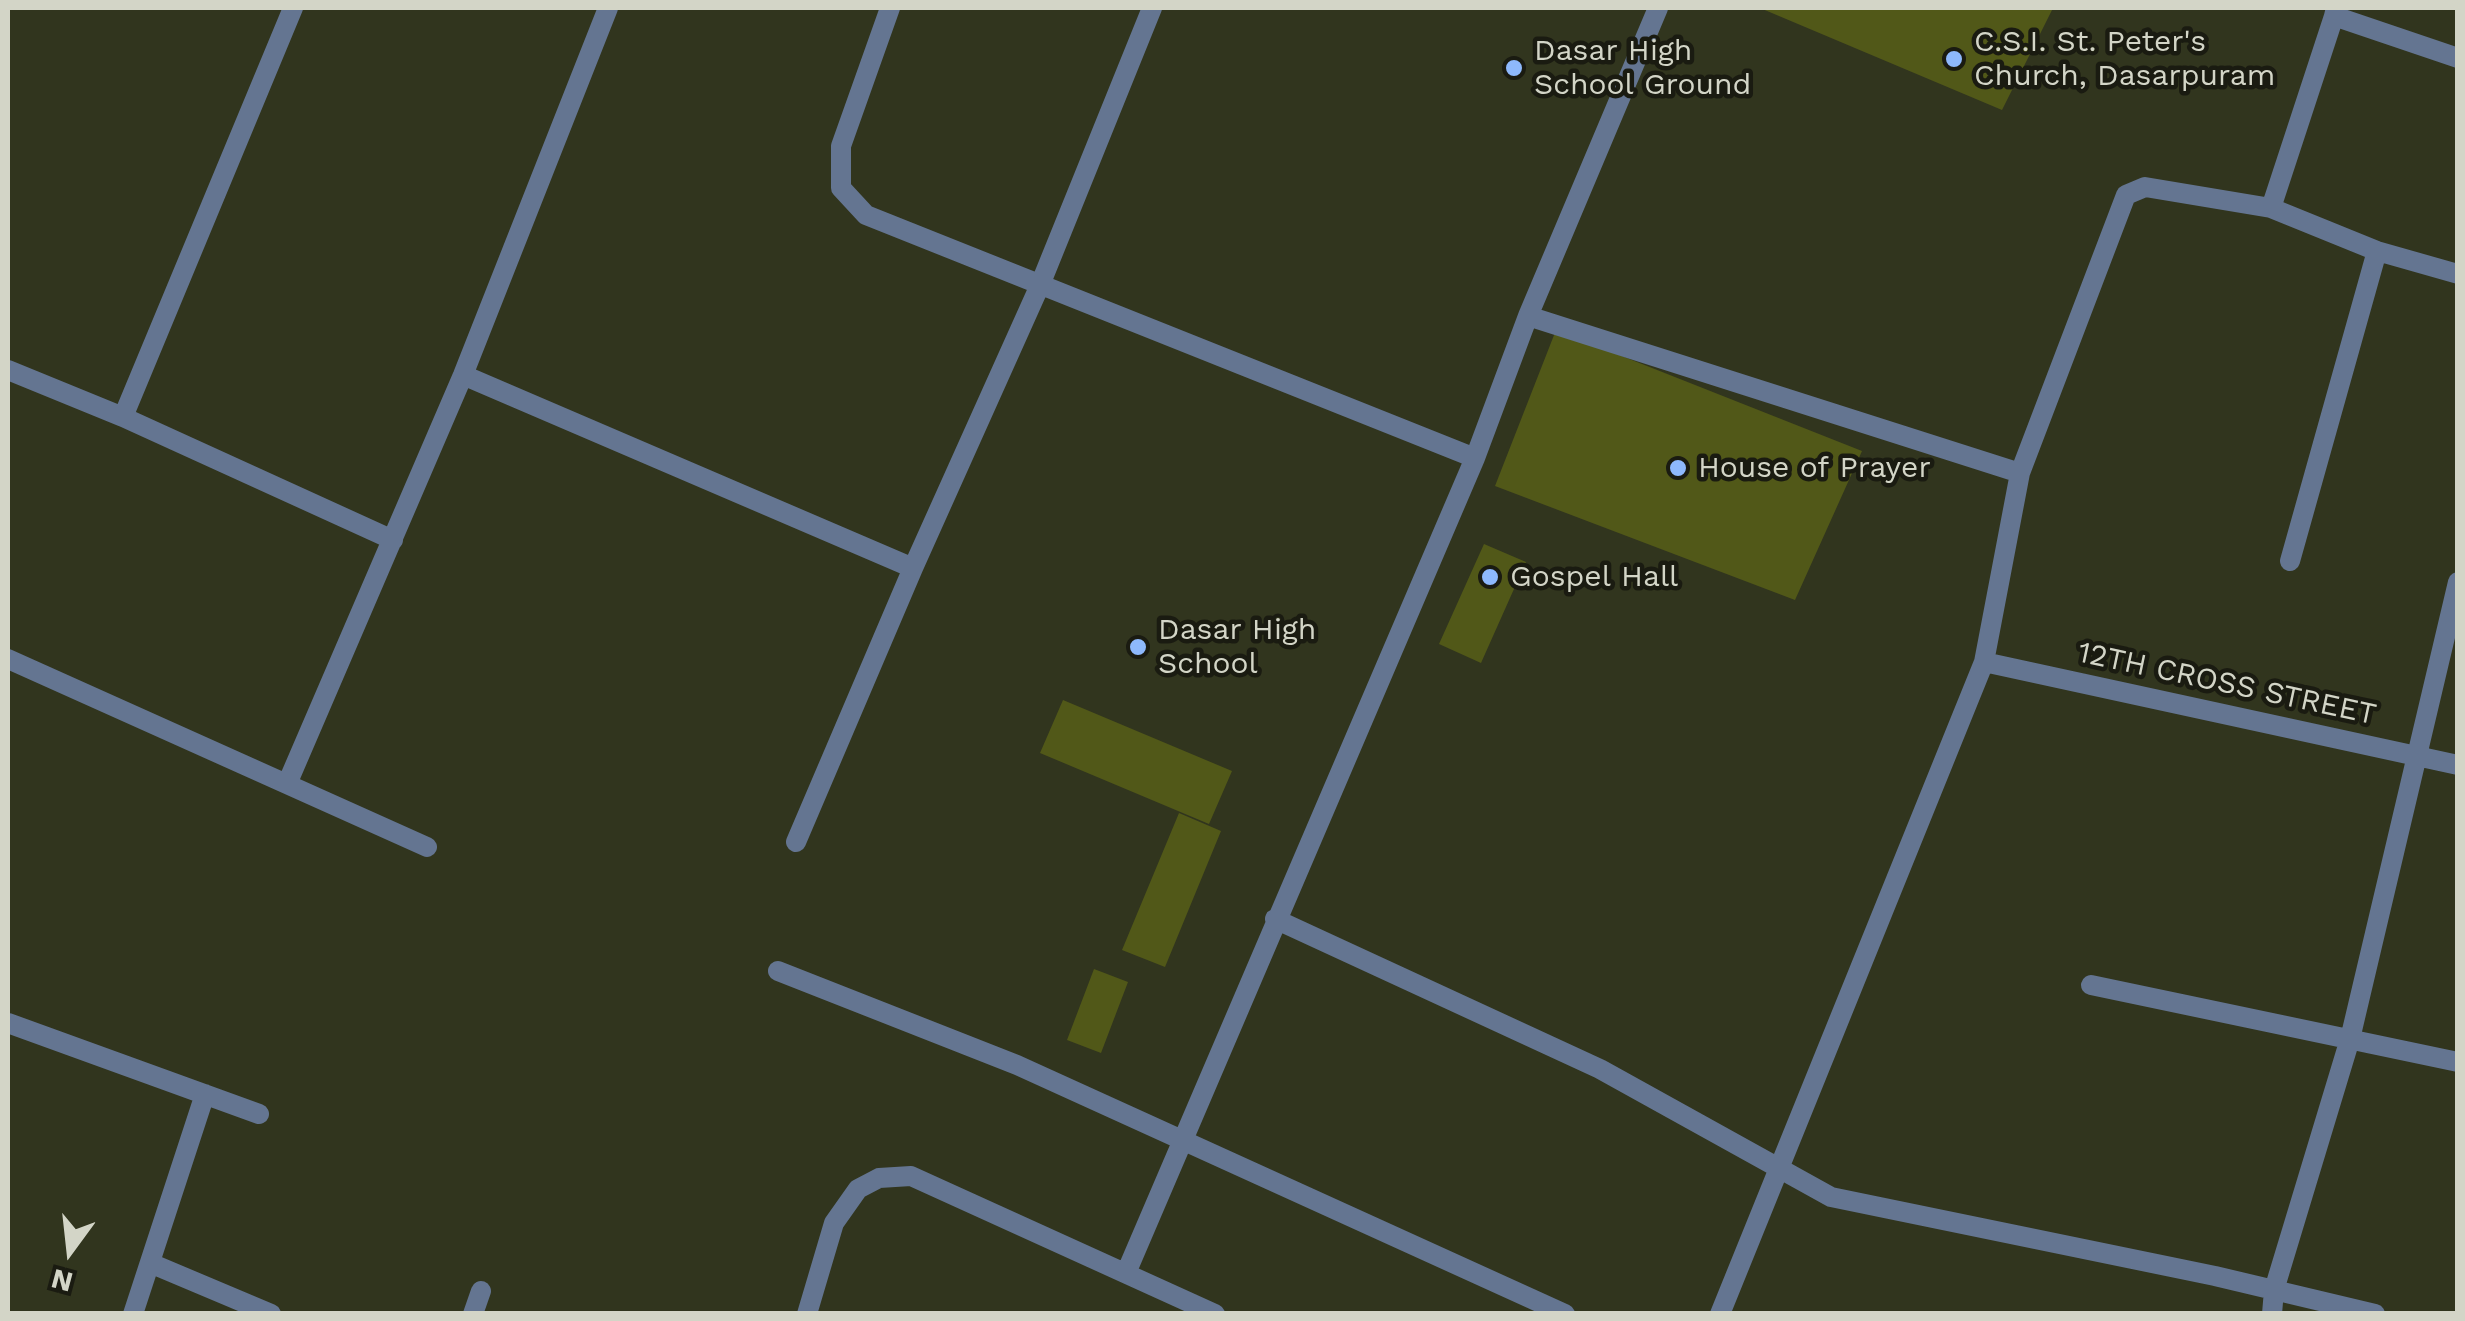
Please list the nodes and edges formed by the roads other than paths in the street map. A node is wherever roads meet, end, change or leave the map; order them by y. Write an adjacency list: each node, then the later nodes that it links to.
1 (293, 8): 15 (street)
2 (608, 8): 14 (street)
3 (890, 8): 11 (street)
4 (1152, 8): 11 (street)
5 (1658, 8): 12 (street)
6 (2335, 12): 7 (street); 8 (street)
7 (2458, 58)
8 (2270, 208): 9 (street); 17 (street)
9 (2377, 251): 10 (street); 19 (street)
10 (2458, 274)
11 (1040, 286): 16 (street); 20 (street)
12 (1528, 316): 16 (street); 17 (street)
13 (8, 370): 15 (street)
14 (463, 374): 18 (street); 20 (street)
15 (123, 417): 18 (street)
16 (1475, 458): 29 (street)
17 (2020, 473): 23 (street)
18 (394, 540): 26 (street)
19 (2290, 562)
20 (913, 568): 27 (street)
21 (2458, 582): 24 (street)
22 (8, 659): 26 (street)
23 (1984, 662): 24 (street, 12TH CROSS STREET); 38 (street)
24 (2416, 756): 25 (street, 12TH CROSS STREET); 33 (street)
25 (2458, 765)
26 (287, 784): 28 (street)
27 (796, 842)
28 (426, 847)
29 (1276, 919): 37 (street); 38 (street)
30 (778, 971): 37 (street)
31 (2092, 985): 33 (street)
32 (8, 1023): 35 (street)
33 (2350, 1039): 34 (street); 41 (street)
34 (2458, 1062)
35 (205, 1094): 36 (street); 39 (street)
36 (259, 1114)
37 (1182, 1140): 40 (street); 48 (street)
38 (1780, 1167): 41 (street); 49 (street)
39 (150, 1263): 43 (street); 44 (street)
40 (1126, 1273): 46 (street); 47 (street)
41 (2274, 1290): 50 (street); 51 (street)
42 (480, 1291): 45 (street)
43 (134, 1314)
44 (271, 1314)
45 (472, 1314)
46 (806, 1314)
47 (1215, 1314)
48 (1565, 1314)
49 (1720, 1314)
50 (2272, 1314)
51 (2375, 1314)

